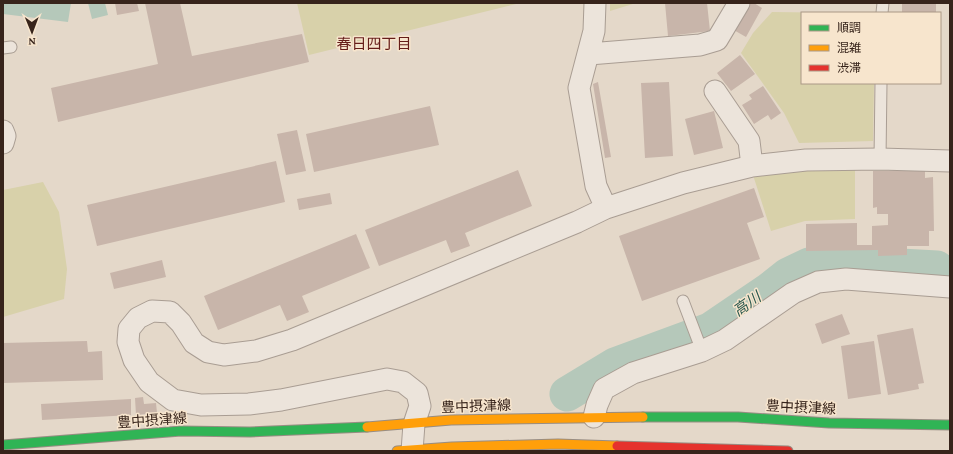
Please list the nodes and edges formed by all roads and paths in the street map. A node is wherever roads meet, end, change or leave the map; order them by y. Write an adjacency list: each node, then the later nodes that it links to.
1 (595, 3): 3 (street)
2 (739, 3): 3 (street)
3 (589, 54): 11 (street)
4 (881, 84): 8 (lane)
5 (715, 91): 10 (street)
6 (3, 132): 7 (street)
7 (3, 143)
8 (880, 159): 9 (street); 10 (street)
9 (950, 161)
10 (752, 166): 11 (street)
11 (606, 208): 16 (street)
12 (950, 287): 14 (street)
13 (683, 301): 14 (lane)
14 (700, 347): 15 (street)
15 (594, 417): 16 (main road, 豊中摂津線); 17 (main road, 豊中摂津線)
16 (414, 424): 18 (main road, 豊中摂津線); 19 (street)
17 (950, 425)
18 (3, 445)
19 (407, 451): 20 (main road)
20 (788, 451)

